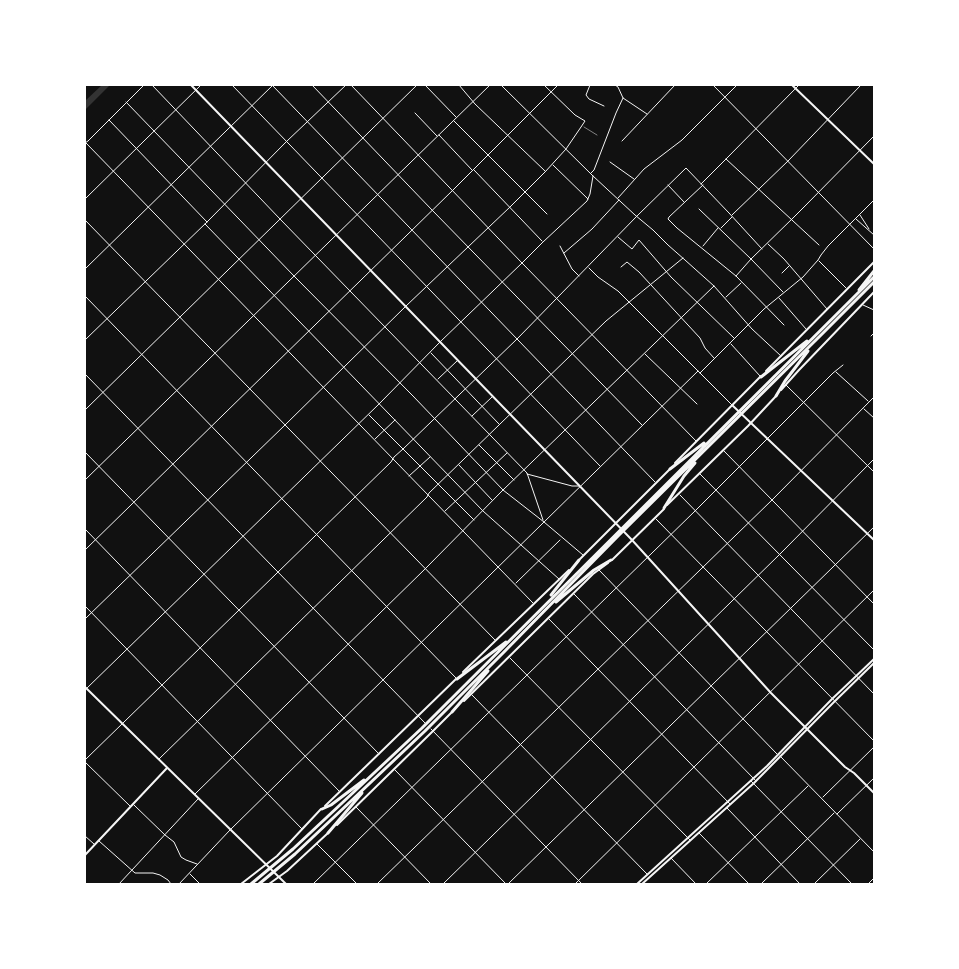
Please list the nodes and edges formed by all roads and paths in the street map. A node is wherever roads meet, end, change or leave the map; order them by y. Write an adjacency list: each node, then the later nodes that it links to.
1 (144, 85): 31 (street)
2 (152, 85): 35 (street)
3 (191, 85): 26 (street)
4 (201, 85): 26 (street)
5 (232, 85): 33 (street)
6 (272, 85): 33 (street); 43 (street)
7 (312, 85): 30 (street)
8 (346, 85): 30 (street)
9 (351, 85): 40 (street)
10 (417, 85): 40 (street)
11 (425, 85): 39 (street)
12 (460, 85): 32 (street)
13 (490, 85): 32 (street)
14 (501, 85): 37 (street)
15 (544, 85): 27 (street)
16 (558, 85): 27 (street)
17 (590, 85): 34 (street)
18 (617, 85): 29 (street)
19 (675, 85): 38 (street)
20 (713, 85): 28 (street)
21 (737, 85): 28 (street)
22 (792, 85): 25 (street)
23 (799, 85): 25 (street)
24 (861, 85): 41 (street)
25 (796, 88): 41 (street); 47 (street)
26 (196, 90): 35 (street); 45 (street)
27 (552, 91): 37 (street); 46 (street)
28 (725, 97): 47 (street); 78 (street)
29 (623, 98): 38 (street); 75 (street)
30 (328, 101): 43 (street); 53 (street)
31 (126, 102): 42 (street); 48 (street)
32 (473, 102): 39 (street); 49 (street)
33 (252, 105): 45 (street); 54 (street)
34 (604, 106)
35 (176, 110): 48 (street); 57 (street)
36 (415, 113): 51 (street)
37 (530, 113): 49 (street); 59 (street)
38 (648, 115): 55 (street)
39 (457, 118): 44 (street)
40 (383, 119): 53 (street); 61 (street)
41 (828, 119): 60 (street); 65 (street)
42 (109, 120): 56 (street); 58 (street)
43 (308, 121): 54 (street); 63 (street)
44 (453, 121): 51 (street); 62 (street)
45 (231, 126): 57 (street); 66 (street)
46 (582, 126): 50 (lane); 59 (street)
47 (756, 129): 64 (street); 65 (street)
48 (154, 131): 58 (street); 70 (street)
49 (508, 135): 62 (street); 73 (street)
50 (597, 135)
51 (438, 136): 61 (street); 71 (street)
52 (874, 136): 60 (street)
53 (364, 138): 63 (street); 74 (street)
54 (287, 141): 66 (street); 77 (street)
55 (622, 141)
56 (86, 143): 72 (street)
57 (211, 146): 70 (street); 79 (street)
58 (136, 148): 72 (street); 81 (street)
59 (566, 149): 68 (street); 75 (street)
60 (860, 150): 69 (street); 86 (street)
61 (418, 154): 74 (street); 84 (street)
62 (487, 155): 71 (street); 85 (street)
63 (342, 158): 77 (street); 87 (street)
64 (726, 159): 80 (street); 83 (street)
65 (788, 161): 83 (street); 86 (street)
66 (266, 162): 79 (street); 88 (street)
67 (610, 162): 78 (street)
68 (552, 164): 73 (street); 90 (street)
69 (874, 164)
70 (190, 167): 81 (street); 93 (street)
71 (473, 170): 84 (street); 96 (street)
72 (114, 171): 89 (street); 95 (street)
73 (545, 172): 85 (street)
74 (398, 174): 87 (street); 98 (street)
75 (591, 174): 76 (street)
76 (593, 176): 90 (street); 91 (street)
77 (322, 178): 88 (street); 99 (street)
78 (635, 180): 91 (street)
79 (245, 183): 93 (street); 104 (street)
80 (702, 184): 82 (street); 94 (street); 103 (street)
81 (172, 185): 95 (street); 108 (street)
82 (668, 185): 94 (street); 102 (street)
83 (758, 189): 103 (street); 106 (street)
84 (453, 190): 98 (street); 110 (street)
85 (524, 192): 96 (street); 100 (street)
86 (818, 193): 106 (street); 109 (street)
87 (377, 194): 99 (street); 112 (street)
88 (301, 198): 104 (street); 114 (street)
89 (85, 199)
90 (588, 199): 118 (street)
91 (618, 199): 102 (street); 129 (street)
92 (874, 200): 101 (street)
93 (225, 203): 108 (street); 117 (street)
94 (684, 203): 125 (street)
95 (149, 207): 119 (street); 122 (street)
96 (510, 207): 110 (street); 118 (street)
97 (699, 209): 111 (street)
98 (432, 210): 112 (street); 124 (street)
99 (356, 214): 114 (street); 128 (street)
100 (547, 214)
101 (860, 215): 105 (street); 113 (street)
102 (637, 216): 116 (street); 131 (street)
103 (732, 216): 111 (street); 126 (street)
104 (280, 218): 117 (street); 130 (street)
105 (856, 218): 109 (street); 113 (street)
106 (791, 219): 120 (street); 121 (street)
107 (85, 220): 122 (street)
108 (206, 223): 119 (street); 132 (street)
109 (850, 225): 127 (street); 134 (street)
110 (488, 227): 124 (street); 136 (street)
111 (720, 228): 125 (street); 133 (street)
112 (412, 230): 128 (street); 138 (street)
113 (870, 232): 115 (street)
114 (336, 234): 130 (street); 142 (street)
115 (874, 235)
116 (617, 236): 140 (street); 143 (street)
117 (259, 239): 132 (street); 146 (street)
118 (543, 242): 136 (street)
119 (184, 244): 151 (street); 152 (street)
120 (768, 244): 126 (street); 137 (street)
121 (819, 245)
122 (110, 246): 141 (street); 152 (street)
123 (560, 246): 129 (street)
124 (468, 247): 138 (street); 155 (street)
125 (702, 247): 148 (street)
126 (762, 249): 133 (street)
127 (874, 249)
128 (391, 250): 142 (street); 157 (street)
129 (564, 254): 147 (street)
130 (316, 255): 146 (street); 160 (street)
131 (683, 258): 143 (street); 158 (street)
132 (239, 259): 151 (street); 164 (street)
133 (752, 259): 148 (street); 162 (street)
134 (818, 260): 150 (street); 159 (street)
135 (874, 262): 159 (street)
136 (522, 264): 155 (street); 167 (street)
137 (789, 266): 145 (street); 150 (street)
138 (447, 267): 157 (street); 168 (street)
139 (621, 267): 156 (street)
140 (588, 268): 147 (street); 169 (street)
141 (85, 269)
142 (371, 270): 160 (street); 172 (street)
143 (666, 271): 156 (street); 170 (street)
144 (874, 271): 177 (highway)
145 (782, 273)
146 (294, 276): 164 (street); 176 (street)
147 (578, 276): 167 (street)
148 (736, 276): 153 (street)
149 (874, 277): 177 (highway)
150 (800, 279): 162 (street); 174 (street)
151 (218, 280): 178 (street); 179 (street)
152 (145, 281): 179 (street); 181 (street)
153 (742, 282): 166 (street); 173 (street)
154 (874, 282): 193 (highway)
155 (503, 283): 168 (street); 180 (street)
156 (650, 285): 169 (street); 182 (street)
157 (426, 286): 172 (street); 183 (street)
158 (714, 286): 166 (street); 170 (street)
159 (848, 289): 174 (street)
160 (350, 291): 176 (street); 187 (street)
161 (874, 292): 171 (street)
162 (783, 293): 165 (street)
163 (85, 296): 181 (street)
164 (274, 296): 178 (street); 189 (street)
165 (778, 297): 173 (street); 188 (street)
166 (725, 298): 184 (street)
167 (557, 299): 180 (street); 190 (street)
168 (481, 302): 183 (street); 195 (street)
169 (629, 302): 190 (street); 192 (street)
170 (697, 303): 182 (street); 196 (street)
171 (862, 304): 175 (street); 224 (street)
172 (406, 306): 187 (street); 198 (street)
173 (766, 307): 184 (street); 185 (street)
174 (828, 309): 188 (street)
175 (874, 310)
176 (329, 311): 189 (street); 200 (street)
177 (840, 311): 186 (highway)
178 (254, 316): 201 (street); 203 (street)
179 (180, 317): 203 (street); 206 (street)
180 (538, 318): 195 (street); 204 (street)
181 (106, 319): 197 (street); 206 (street)
182 (681, 319): 192 (street); 208 (street)
183 (461, 322): 198 (street); 209 (street)
184 (749, 324): 196 (street); 207 (street)
185 (784, 325)
186 (825, 326): 220 (highway); 232 (highway)
187 (385, 327): 200 (street); 211 (street)
188 (807, 330): 207 (street)
189 (309, 332): 201 (street); 213 (street)
190 (593, 334): 204 (street); 215 (street)
191 (874, 334): 194 (street)
192 (663, 336): 205 (street); 216 (street)
193 (820, 336): 232 (highway); 235 (highway)
194 (871, 336)
195 (517, 339): 209 (street); 219 (street)
196 (734, 339): 199 (street)
197 (85, 340)
198 (440, 342): 202 (street); 210 (street)
199 (730, 343): 208 (street); 220 (street)
200 (364, 348): 213 (street); 223 (street)
201 (288, 351): 225 (street); 228 (street)
202 (430, 352): 211 (street); 214 (street)
203 (215, 353): 228 (street); 230 (street)
204 (572, 354): 219 (street); 229 (street)
205 (645, 354): 215 (street); 227 (street)
206 (142, 355): 230 (street); 231 (street)
207 (781, 356): 220 (street)
208 (714, 358): 216 (street)
209 (496, 359): 221 (street); 233 (street)
210 (457, 360): 214 (street); 221 (street)
211 (420, 362): 222 (street); 223 (street)
212 (843, 365): 217 (street)
213 (344, 368): 225 (street); 240 (street)
214 (447, 370): 222 (street); 226 (street)
215 (628, 370): 229 (street); 244 (street)
216 (699, 372): 227 (street); 242 (street)
217 (835, 372): 238 (street); 239 (street)
218 (85, 374): 231 (street)
219 (552, 374): 233 (street); 247 (street)
220 (760, 377): 242 (street)
221 (475, 378): 226 (street); 234 (street)
222 (437, 380): 237 (street)
223 (400, 383): 240 (street); 252 (street)
224 (785, 385): 235 (street); 239 (street)
225 (324, 388): 255 (street); 257 (street)
226 (465, 388): 237 (street); 243 (street)
227 (680, 388): 241 (street); 244 (street)
228 (250, 389): 257 (street); 259 (street)
229 (607, 390): 247 (street); 258 (street)
230 (177, 391): 259 (street); 260 (street)
231 (103, 392): 246 (street); 260 (street)
232 (760, 393): 263 (highway)
233 (531, 394): 249 (street); 262 (street)
234 (493, 396): 243 (street); 249 (street)
235 (776, 396): 254 (street)
236 (874, 397): 238 (street)
237 (455, 398): 250 (street); 252 (street)
238 (869, 402): 245 (street)
239 (804, 403): 265 (street); 267 (street)
240 (379, 404): 248 (street); 253 (street)
241 (697, 404)
242 (732, 405): 254 (street); 269 (street)
243 (482, 406): 250 (street); 256 (street)
244 (662, 406): 258 (street); 269 (street)
245 (863, 408): 251 (street); 265 (street)
246 (85, 410)
247 (586, 411): 262 (street); 271 (street)
248 (369, 414): 255 (street); 261 (street)
249 (510, 414): 256 (street); 274 (street)
250 (472, 416): 264 (street)
251 (874, 418)
252 (434, 419): 266 (street); 278 (street)
253 (395, 420): 261 (street); 266 (street)
254 (751, 423): 267 (street); 275 (street)
255 (358, 424): 268 (street); 282 (street)
256 (500, 424): 264 (street)
257 (285, 426): 282 (street); 283 (street)
258 (642, 426): 271 (street)
259 (212, 427): 283 (street); 285 (street)
260 (138, 428): 285 (street); 287 (street)
261 (385, 430): 268 (street); 273 (street)
262 (566, 430): 274 (street); 289 (street)
263 (721, 431): 272 (highway); 292 (highway); 329 (highway)
264 (490, 435): 270 (street); 277 (street)
265 (836, 435): 290 (street); 293 (street)
266 (413, 438): 273 (street); 279 (street)
267 (768, 438): 291 (street); 293 (street)
268 (374, 440): 280 (street)
269 (697, 442): 292 (street)
270 (479, 445): 278 (street); 284 (street)
271 (621, 446): 289 (street); 304 (street)
272 (709, 446): 320 (highway); 329 (highway)
273 (403, 448): 280 (street); 288 (street)
274 (545, 451): 294 (street); 306 (street)
275 (723, 451): 291 (street); 298 (street)
276 (85, 452): 287 (street)
277 (507, 453): 284 (street); 294 (street)
278 (469, 454): 286 (street); 295 (street)
279 (430, 456): 288 (street); 299 (street)
280 (393, 459): 300 (street); 312 (street)
281 (874, 460): 290 (street)
282 (320, 461): 312 (street); 313 (street)
283 (246, 462): 313 (street); 314 (street)
284 (496, 463): 295 (street); 302 (street)
285 (173, 464): 314 (street); 318 (street)
286 (458, 464): 299 (street); 303 (street)
287 (99, 466): 301 (street); 318 (street)
288 (420, 466): 300 (street); 305 (street)
289 (601, 466): 306 (street)
290 (868, 466): 296 (street); 316 (street)
291 (739, 467): 308 (street); 315 (street)
292 (670, 469): 304 (street)
293 (801, 470): 315 (street); 316 (street)
294 (524, 471): 297 (street); 302 (street)
295 (486, 472): 303 (street); 307 (street)
296 (874, 472)
297 (527, 473): 306 (street); 326 (street)
298 (700, 474): 308 (street); 310 (street)
299 (448, 475): 305 (street); 309 (street)
300 (409, 476): 311 (street)
301 (85, 480)
302 (514, 480): 307 (street)
303 (475, 482): 309 (street); 317 (street)
304 (656, 484): 328 (street)
305 (438, 485): 311 (street); 319 (street)
306 (580, 486): 326 (street); 328 (street)
307 (503, 490): 317 (street); 326 (street)
308 (716, 490): 322 (street); 327 (street)
309 (465, 493): 319 (street); 321 (street)
310 (679, 494): 320 (street); 322 (street)
311 (428, 495): 323 (street); 334 (street)
312 (355, 498): 334 (street); 335 (street)
313 (282, 499): 335 (street); 339 (street)
314 (208, 500): 339 (street); 340 (street)
315 (772, 500): 327 (street); 332 (street)
316 (833, 500): 332 (street); 338 (street)
317 (494, 501): 321 (street)
318 (134, 502): 340 (street); 341 (street)
319 (455, 502): 323 (street); 325 (street)
320 (664, 508): 324 (street)
321 (483, 511): 325 (street); 345 (street)
322 (695, 511): 337 (street); 346 (street)
323 (444, 512): 333 (street)
324 (655, 518): 337 (street); 343 (street)
325 (474, 520): 333 (street)
326 (544, 522): 345 (street); 349 (street)
327 (749, 522): 346 (street); 348 (street)
328 (616, 524): 343 (street); 349 (street)
329 (628, 524): 336 (highway)
330 (874, 526): 338 (street)
331 (85, 529): 341 (street)
332 (803, 531): 348 (street); 354 (street)
333 (463, 532): 356 (street); 357 (street)
334 (390, 533): 357 (street); 359 (street)
335 (316, 534): 359 (street); 360 (street)
336 (618, 534): 378 (highway); 382 (highway)
337 (671, 534): 350 (street); 355 (street)
338 (867, 534): 344 (street); 354 (street)
339 (243, 536): 360 (street); 361 (street)
340 (169, 538): 361 (street); 362 (street)
341 (95, 540): 347 (street); 362 (street)
342 (560, 540): 353 (street)
343 (632, 540): 350 (street); 352 (street)
344 (874, 540)
345 (521, 544): 353 (street); 356 (street)
346 (726, 544): 355 (street); 363 (street)
347 (85, 550)
348 (780, 554): 363 (street); 366 (street)
349 (584, 555): 351 (street)
350 (647, 557): 367 (street); 369 (street)
351 (579, 560): 364 (street); 378 (highway)
352 (611, 560): 358 (street); 382 (highway)
353 (539, 561): 364 (street); 365 (street)
354 (835, 565): 366 (street); 371 (street)
355 (703, 566): 369 (street); 372 (street)
356 (498, 567): 365 (street); 375 (street)
357 (425, 569): 375 (street); 377 (street)
358 (599, 570): 367 (street); 370 (street)
359 (352, 571): 377 (street); 379 (street)
360 (278, 572): 379 (street); 381 (street)
361 (204, 574): 381 (street); 383 (street)
362 (130, 575): 383 (street); 384 (street)
363 (758, 576): 372 (street); 380 (street)
364 (560, 579): 373 (street)
365 (515, 584): 373 (street)
366 (812, 587): 380 (street); 388 (street)
367 (616, 588): 385 (street); 389 (street)
368 (874, 590): 371 (street)
369 (679, 591): 389 (street); 390 (street)
370 (573, 593): 385 (street); 386 (street)
371 (867, 597): 374 (street); 388 (street)
372 (734, 599): 390 (street); 391 (street)
373 (534, 604): 394 (street)
374 (874, 604)
375 (460, 605): 394 (street); 395 (street)
376 (85, 606): 384 (street)
377 (386, 606): 395 (street); 397 (street)
378 (542, 607): 392 (highway)
379 (313, 608): 397 (street); 399 (street)
380 (791, 609): 391 (street); 396 (street)
381 (239, 610): 399 (street); 400 (street)
382 (546, 610): 403 (highway)
383 (166, 612): 400 (street); 401 (street)
384 (91, 613): 387 (street); 401 (street)
385 (591, 613): 393 (street); 398 (street)
386 (548, 619): 393 (street); 405 (street)
387 (85, 620)
388 (845, 620): 396 (street); 402 (street)
389 (648, 621): 398 (street); 404 (street)
390 (709, 624): 404 (street); 406 (street)
391 (766, 633): 406 (street); 409 (street)
392 (514, 636): 414 (highway); 435 (highway)
393 (566, 637): 410 (street); 411 (street)
394 (495, 641): 414 (street)
395 (421, 642): 414 (street); 416 (street)
396 (823, 642): 409 (street); 412 (street)
397 (348, 644): 415 (street); 416 (street)
398 (623, 645): 410 (street); 413 (street)
399 (274, 646): 415 (street); 417 (street)
400 (200, 647): 417 (street); 418 (street)
401 (127, 649): 418 (street); 420 (street)
402 (874, 650)
403 (503, 653): 428 (highway); 435 (highway)
404 (679, 653): 413 (street); 419 (street)
405 (509, 657): 411 (street); 422 (street)
406 (740, 658): 419 (street); 421 (street)
407 (874, 659): 412 (street)
408 (874, 663): 412 (street)
409 (799, 665): 421 (street); 424 (street)
410 (598, 669): 425 (street); 426 (street)
411 (527, 675): 426 (street); 429 (street)
412 (857, 677): 423 (street); 424 (street)
413 (654, 678): 425 (street); 427 (street)
414 (457, 679): 430 (street)
415 (309, 681): 431 (street); 433 (street)
416 (383, 681): 430 (street); 431 (street)
417 (235, 683): 433 (street); 434 (street)
418 (162, 686): 434 (street); 436 (street)
419 (711, 686): 427 (street); 432 (street)
420 (86, 689): 436 (street)
421 (771, 693): 432 (street); 437 (street)
422 (472, 694): 428 (street); 429 (street)
423 (874, 694)
424 (833, 700): 437 (street); 442 (street)
425 (630, 702): 440 (street); 441 (street)
426 (559, 707): 441 (street); 444 (street)
427 (686, 710): 440 (street); 443 (street)
428 (452, 712): 439 (street)
429 (489, 712): 444 (street); 446 (street)
430 (418, 716): 439 (street); 447 (street)
431 (345, 718): 447 (street); 448 (street)
432 (743, 719): 443 (street); 449 (street)
433 (270, 720): 448 (street); 450 (street)
434 (196, 721): 450 (street); 451 (street)
435 (431, 721): 438 (highway)
436 (123, 724): 451 (street); 452 (street)
437 (806, 728): 449 (street); 457 (street)
438 (423, 729): 453 (highway); 458 (highway)
439 (433, 731): 446 (street); 456 (street)
440 (661, 734): 454 (street); 459 (street)
441 (591, 739): 459 (street); 460 (street)
442 (874, 741)
443 (718, 744): 454 (street); 462 (street)
444 (521, 745): 460 (street); 463 (street)
445 (874, 747): 457 (street)
446 (451, 749): 463 (street); 466 (street)
447 (379, 754): 467 (street)
448 (306, 755): 467 (street); 470 (street)
449 (779, 755): 462 (street); 464 (street)
450 (232, 757): 469 (street); 470 (street)
451 (159, 758): 455 (street)
452 (85, 761): 474 (street)
453 (390, 764): 488 (highway); 526 (highway)
454 (694, 767): 473 (street); 475 (street)
455 (168, 768): 469 (street); 474 (street)
456 (394, 769): 466 (street); 476 (street)
457 (850, 770): 465 (street); 472 (street)
458 (375, 772): 478 (highway); 525 (highway)
459 (622, 772): 475 (street); 479 (street)
460 (553, 777): 479 (street); 482 (street)
461 (874, 778): 465 (street)
462 (753, 781): 473 (street); 480 (street)
463 (482, 783): 482 (street); 483 (street)
464 (809, 785): 472 (street); 480 (street)
465 (866, 785): 468 (street); 481 (street)
466 (412, 788): 483 (street); 484 (street)
467 (340, 792): 478 (street)
468 (874, 793)
469 (194, 794): 471 (street)
470 (267, 794): 485 (street); 486 (street)
471 (199, 798): 486 (street); 489 (street)
472 (822, 798): 481 (street)
473 (729, 804): 477 (street)
474 (131, 805): 489 (street); 495 (street)
475 (656, 805): 494 (street); 496 (street)
476 (356, 807): 484 (street); 488 (street)
477 (726, 807): 487 (street); 491 (street)
478 (322, 809): 485 (street)
479 (584, 810): 496 (street); 499 (street)
480 (781, 811): 491 (street); 492 (street)
481 (836, 813): 492 (street); 493 (street)
482 (514, 814): 499 (street); 503 (street)
483 (444, 820): 503 (street); 505 (street)
484 (374, 825): 505 (street); 507 (street)
485 (302, 829): 511 (street)
486 (230, 830): 509 (street); 511 (street)
487 (698, 832): 494 (street); 508 (street)
488 (328, 833): 497 (street)
489 (165, 835): 509 (street); 513 (street)
490 (85, 836): 498 (street)
491 (755, 837): 508 (street); 510 (street)
492 (807, 838): 510 (street); 512 (street)
493 (860, 839): 501 (street); 512 (street)
494 (689, 840): 506 (street)
495 (99, 841): 498 (street); 513 (street)
496 (617, 843): 515 (street); 518 (street)
497 (317, 844): 507 (street); 516 (street)
498 (94, 845): 504 (street)
499 (546, 847): 518 (street); 534 (street)
500 (874, 848): 501 (street)
501 (872, 850): 502 (street)
502 (874, 852)
503 (475, 853): 533 (street); 534 (street)
504 (85, 855)
505 (405, 857): 531 (street); 532 (street)
506 (670, 857): 515 (street); 538 (street)
507 (336, 862): 529 (street); 530 (street)
508 (728, 863): 539 (street); 540 (street)
509 (197, 864): 514 (street)
510 (781, 864): 541 (street); 542 (street)
511 (266, 865): 516 (street); 524 (street)
512 (833, 865): 543 (street); 544 (street)
513 (132, 871): 520 (street); 521 (street)
514 (189, 873): 522 (street); 523 (street)
515 (648, 876): 519 (street)
516 (279, 877): 527 (street); 528 (street)
517 (874, 878): 545 (street)
518 (578, 881): 535 (street); 536 (street)
519 (643, 883): 537 (street)
520 (119, 884)
521 (171, 884)
522 (179, 884)
523 (200, 884)
524 (241, 884)
525 (252, 884)
526 (259, 884)
527 (269, 884)
528 (286, 884)
529 (313, 884)
530 (357, 884)
531 (377, 884)
532 (431, 884)
533 (443, 884)
534 (507, 884)
535 (575, 884)
536 (582, 884)
537 (637, 884)
538 (696, 884)
539 (706, 884)
540 (749, 884)
541 (761, 884)
542 (800, 884)
543 (814, 884)
544 (852, 884)
545 (868, 884)

